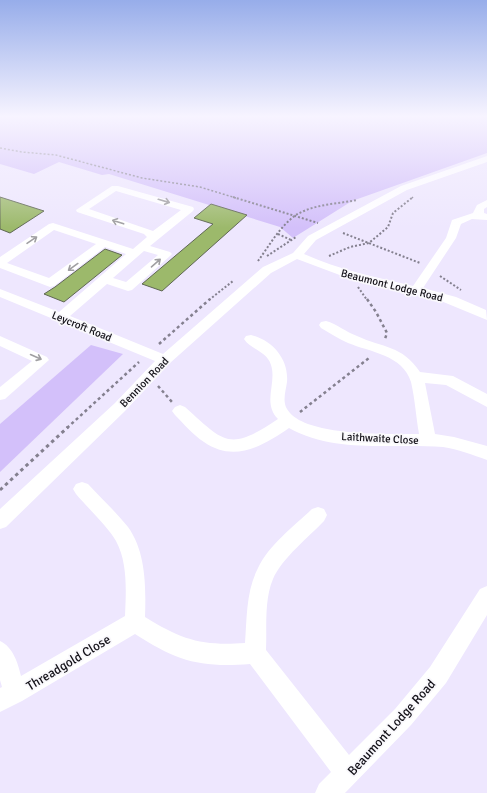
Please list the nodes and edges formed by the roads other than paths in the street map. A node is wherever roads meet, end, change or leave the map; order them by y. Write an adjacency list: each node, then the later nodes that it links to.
1 (487, 159): 7 (street)
2 (487, 203): 3 (street)
3 (483, 216): 10 (street)
4 (153, 237): 4 (street, one-way to 4); 6 (street)
5 (104, 244): 6 (street); 8 (street, one-way to 5); 8 (street, one-way to 8)
6 (138, 250): 9 (street); 9 (street, one-way to 6)
7 (297, 255): 10 (street, Beaumont Lodge Road); 17 (street, Bennion Road)
8 (0, 263)
9 (104, 279): 13 (street)
10 (416, 290): 12 (street, Beaumont Lodge Road)
11 (0, 293): 13 (street, Leycroft Road)
12 (487, 316)
13 (60, 318): 17 (street, Leycroft Road)
14 (326, 325): 18 (street)
15 (251, 339): 22 (street)
16 (0, 341): 19 (street, one-way to 19)
17 (165, 360): 27 (street, Bennion Road)
18 (417, 377): 20 (street); 23 (street, Laithwaite Close)
19 (0, 395)
20 (487, 401)
21 (180, 411): 22 (street)
22 (288, 420): 23 (street, Laithwaite Close)
23 (428, 440): 24 (street, Laithwaite Close)
24 (487, 453)
25 (82, 490): 29 (street)
26 (318, 515): 31 (street)
27 (0, 521)
28 (487, 596): 33 (street, Beaumont Lodge Road)
29 (135, 622): 31 (street); 32 (street, Threadgold Close)
30 (0, 652): 32 (street)
31 (255, 652): 33 (street)
32 (7, 697)
33 (348, 774): 34 (street, Beaumont Lodge Road)
34 (328, 793)

